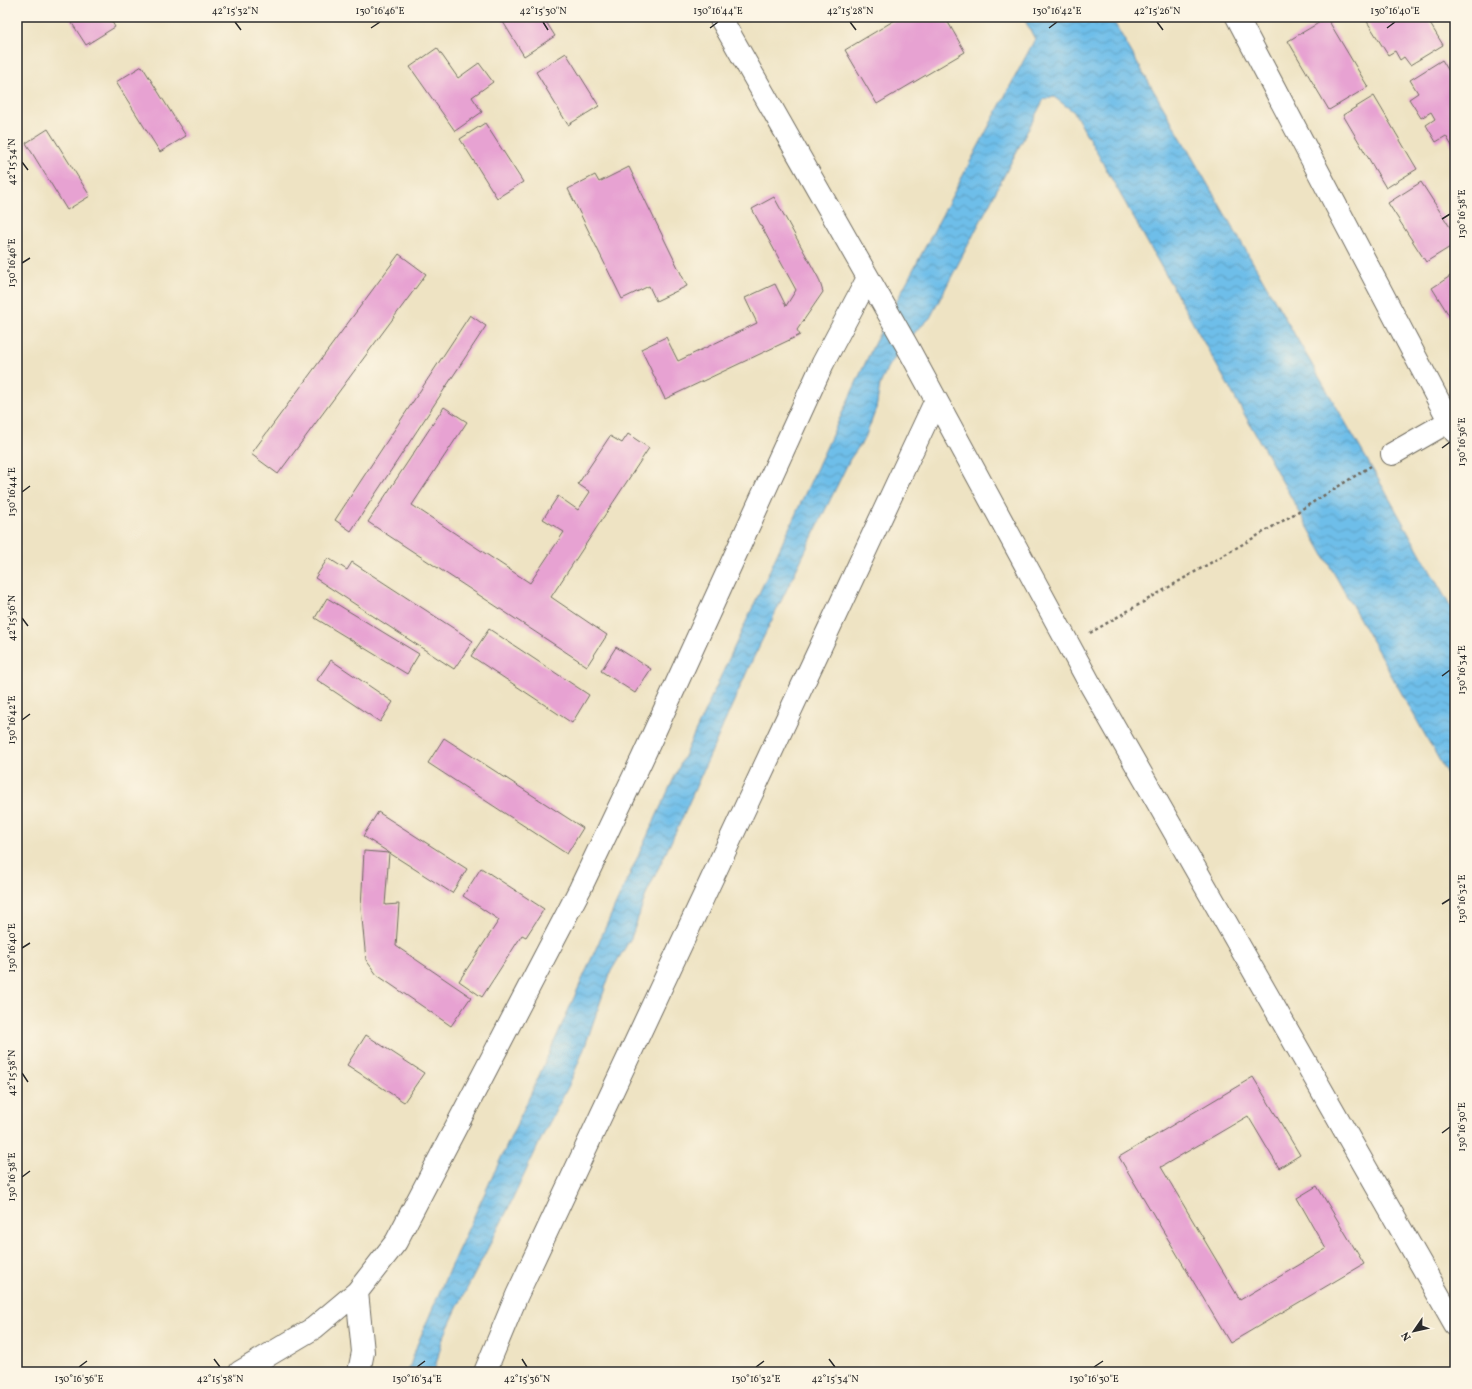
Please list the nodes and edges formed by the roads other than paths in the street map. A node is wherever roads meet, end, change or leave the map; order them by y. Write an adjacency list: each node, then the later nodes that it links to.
1 (720, 17): 3 (street)
2 (1237, 17): 5 (street)
3 (868, 278): 4 (street); 7 (street)
4 (936, 400): 8 (street); 11 (street)
5 (1453, 424): 6 (street)
6 (1392, 454)
7 (357, 1292): 9 (street); 10 (street)
8 (1455, 1324)
9 (240, 1372)
10 (359, 1372)
11 (485, 1372)

